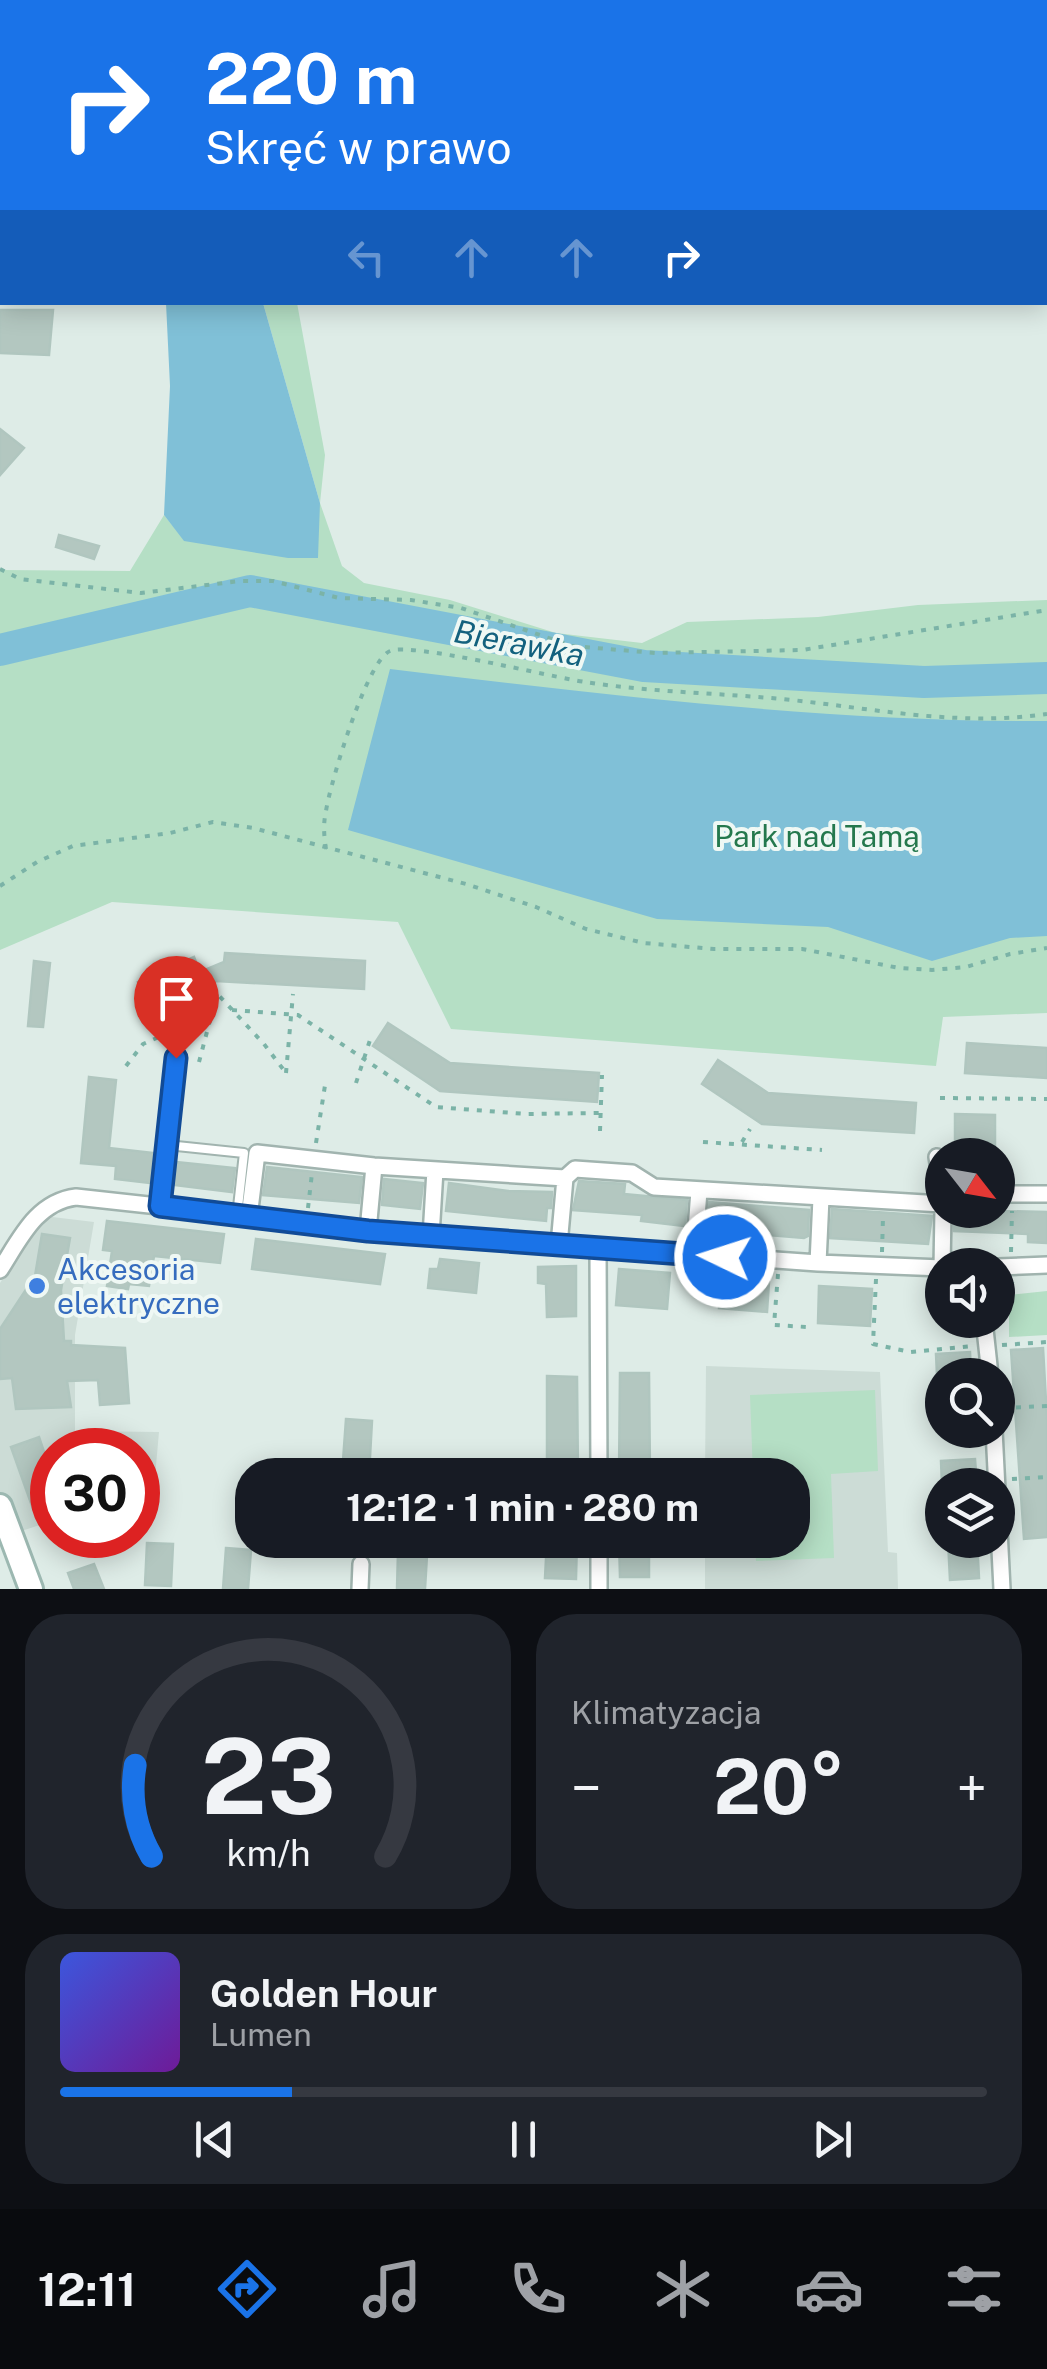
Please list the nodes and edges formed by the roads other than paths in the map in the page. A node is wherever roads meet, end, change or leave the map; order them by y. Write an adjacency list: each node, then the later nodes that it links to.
1 (176, 1058): 2 (street)
2 (165, 1144): 11 (street); 12 (lane)
3 (374, 1166): 4 (street); 12 (street); 13 (street)
4 (435, 1170): 5 (street); 14 (street)
5 (564, 1178): 6 (street); 15 (street)
6 (699, 1190): 9 (street); 17 (street)
7 (1015, 1194): 8 (street)
8 (1047, 1194)
9 (821, 1198): 10 (street); 18 (street)
10 (925, 1205)
11 (160, 1206): 12 (street); 22 (street)
12 (243, 1217): 13 (street)
13 (368, 1231): 14 (street)
14 (431, 1236): 15 (street)
15 (559, 1245): 16 (street)
16 (598, 1248): 17 (street); 24 (street)
17 (694, 1255): 18 (street)
18 (818, 1264): 20 (street)
19 (1047, 1265): 21 (street)
20 (925, 1267)
21 (1015, 1269)
22 (0, 1270)
23 (995, 1448): 31 (street)
24 (599, 1458)
25 (0, 1506): 28 (main road)
26 (599, 1558): 30 (street)
27 (360, 1564): 29 (street)
28 (30, 1589)
29 (360, 1589)
30 (600, 1589)
31 (1002, 1589)

